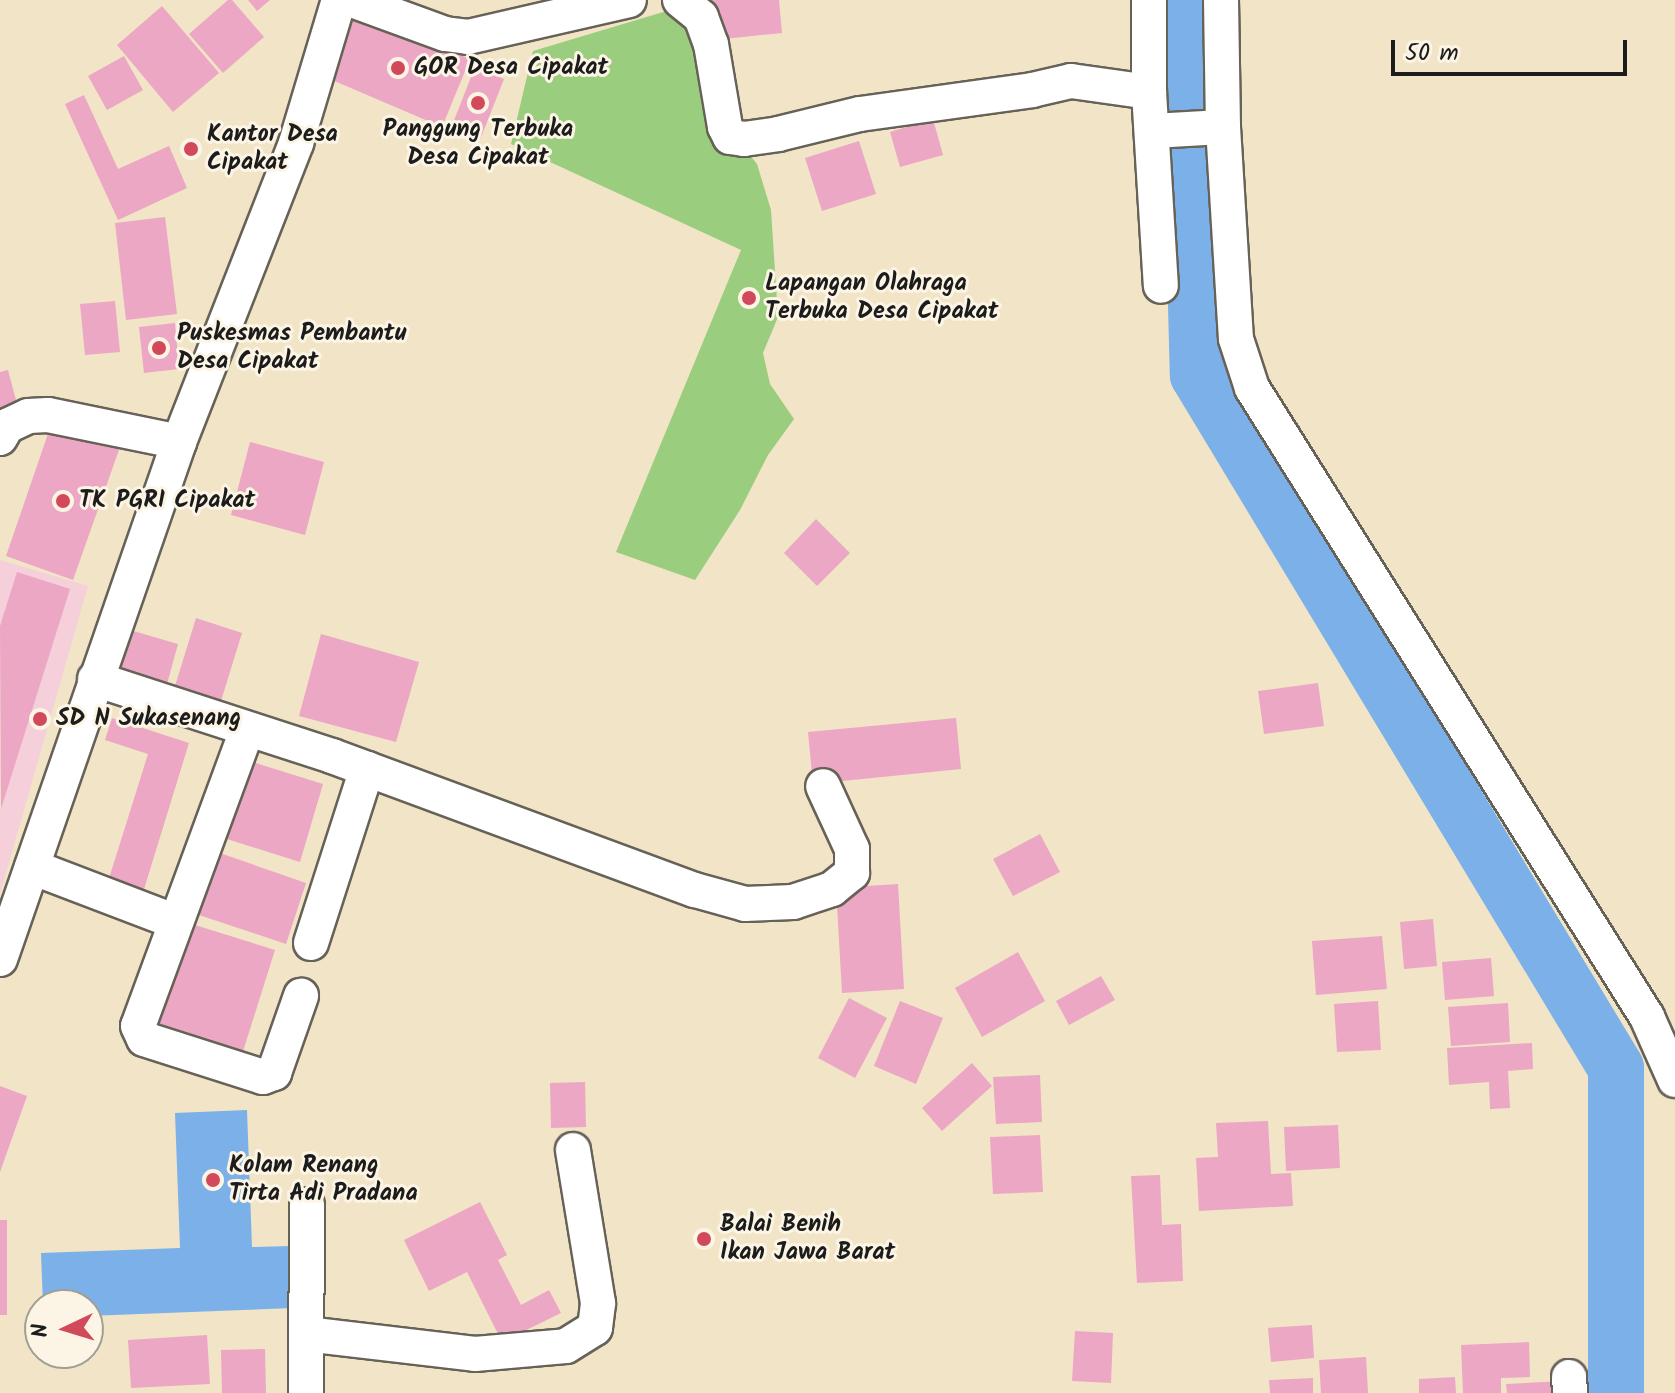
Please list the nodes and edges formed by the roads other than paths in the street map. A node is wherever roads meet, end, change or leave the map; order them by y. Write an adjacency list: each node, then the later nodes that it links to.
1 (339, 0): 12 (street)
2 (352, 0): 3 (street)
3 (629, 0)
4 (680, 0): 7 (street)
5 (1149, 0): 7 (street)
6 (1221, 0): 8 (street)
7 (1149, 92): 9 (street)
8 (1215, 127): 9 (street); 22 (street)
9 (1156, 131): 10 (street)
10 (1161, 286)
11 (0, 438): 12 (street)
12 (179, 442): 13 (street)
13 (95, 679): 14 (street); 17 (street)
14 (247, 730): 15 (street); 18 (street)
15 (367, 769): 16 (street); 19 (street)
16 (823, 786)
17 (32, 867): 18 (street); 20 (street)
18 (176, 922): 21 (street)
19 (311, 943)
20 (0, 959)
21 (301, 996)
22 (1675, 1080)
23 (573, 1150): 25 (street)
24 (307, 1205): 25 (street)
25 (306, 1334): 26 (street)
26 (306, 1393)

